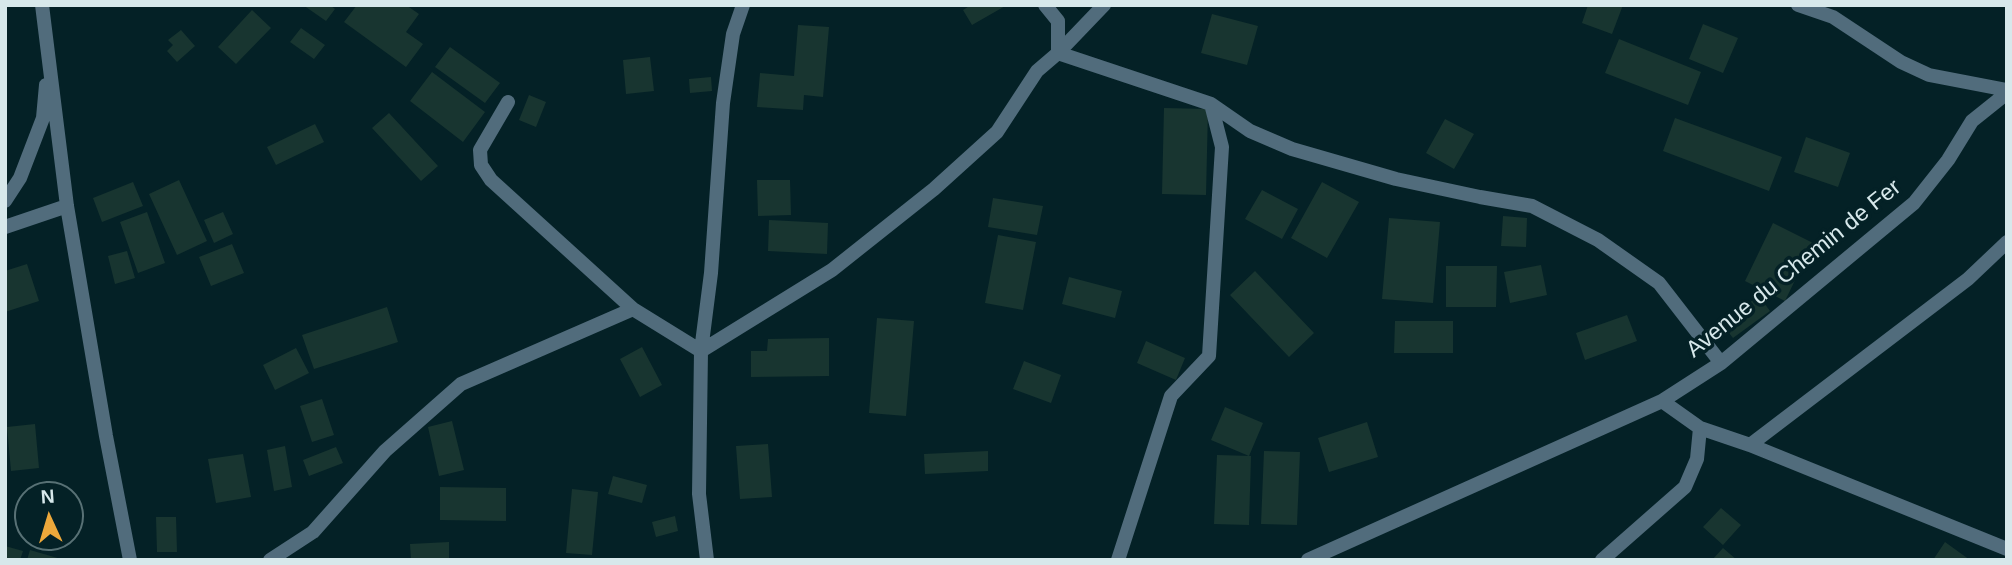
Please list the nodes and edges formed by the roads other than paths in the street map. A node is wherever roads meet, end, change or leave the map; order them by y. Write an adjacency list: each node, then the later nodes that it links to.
1 (41, 5): 8 (street)
2 (743, 5): 17 (street)
3 (1045, 5): 7 (street)
4 (1104, 5): 7 (street)
5 (1798, 5): 6 (street)
6 (1836, 11): 9 (street)
7 (1058, 53): 11 (street); 17 (street)
8 (48, 58): 12 (street); 13 (street)
9 (2007, 91): 18 (street, Avenue du Chemin de Fer)
10 (508, 102): 16 (street)
11 (1211, 104): 18 (street); 26 (street)
12 (5, 201)
13 (67, 206): 14 (street); 23 (street)
14 (5, 227)
15 (2007, 242): 21 (street)
16 (633, 309): 17 (street); 24 (street)
17 (701, 351): 25 (street)
18 (1721, 363): 19 (street, Avenue du Chemin de Fer)
19 (1662, 401): 20 (street); 27 (street, Avenue du Chemin de Fer)
20 (1700, 428): 21 (street); 28 (street)
21 (1750, 445): 22 (street)
22 (2007, 550)
23 (131, 560)
24 (270, 560)
25 (707, 560)
26 (1118, 560)
27 (1308, 560)
28 (1602, 560)

